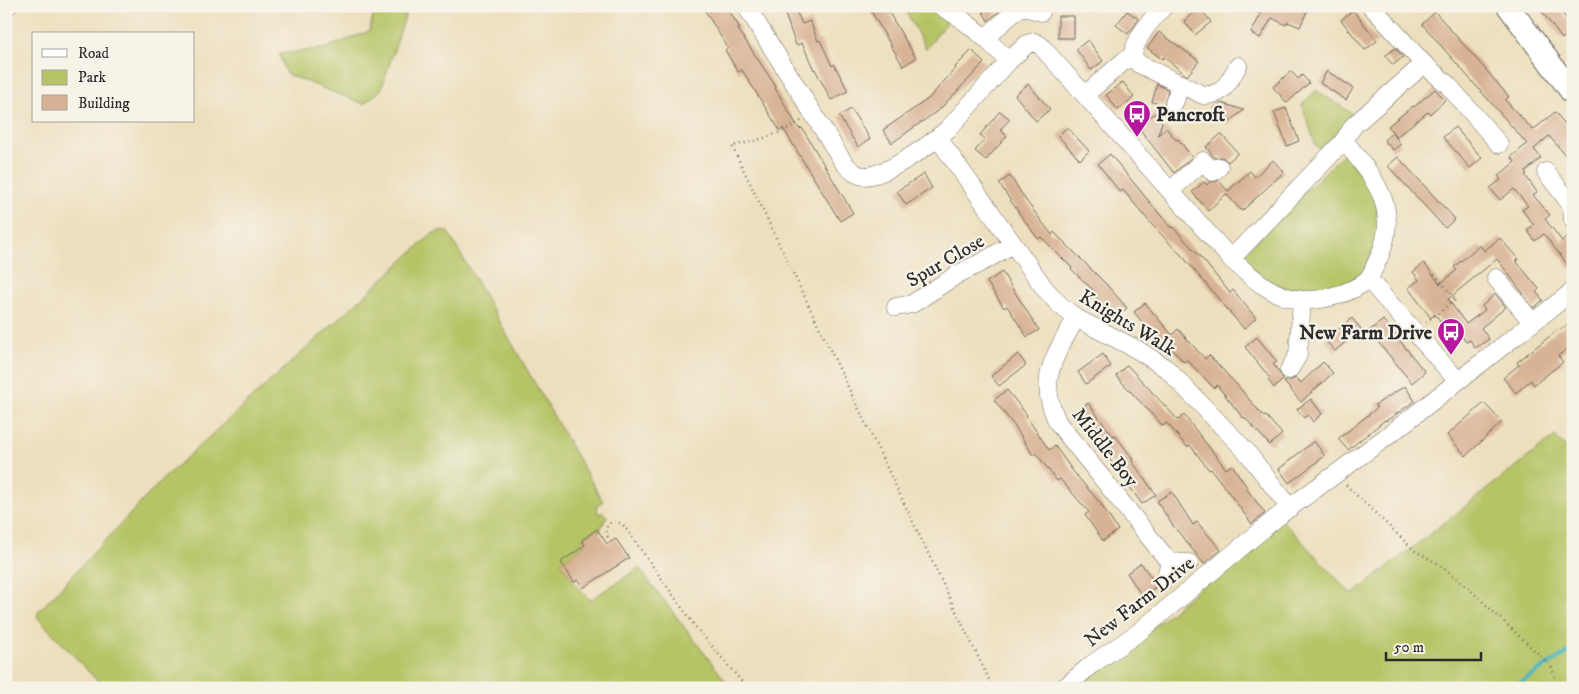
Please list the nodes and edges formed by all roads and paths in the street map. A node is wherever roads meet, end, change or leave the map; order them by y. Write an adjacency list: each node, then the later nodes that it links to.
1 (746, 6): 17 (street)
2 (942, 6): 7 (street)
3 (1164, 6): 9 (street)
4 (1371, 6): 11 (street)
5 (1508, 6): 14 (main road)
6 (1042, 9): 7 (street); 8 (street)
7 (985, 38): 10 (street)
8 (1034, 42): 10 (street); 15 (street)
9 (1132, 56): 13 (street); 15 (street)
10 (1009, 61): 18 (street)
11 (1424, 64): 19 (street); 20 (street)
12 (1238, 66): 13 (street)
13 (1182, 84): 16 (street)
14 (1573, 94)
15 (1085, 95): 23 (street)
16 (1174, 103)
17 (813, 113): 18 (street); 43 (path)
18 (938, 138): 25 (street, Knights Walk)
19 (1345, 142): 26 (street); 29 (street)
20 (1499, 144)
21 (1219, 167): 23 (street)
22 (1546, 172): 24 (street)
23 (1170, 191): 26 (street)
24 (1573, 220)
25 (1013, 244): 32 (street, Spur Close); 33 (street, Knights Walk)
26 (1231, 259): 31 (street)
27 (1434, 274): 35 (path)
28 (1496, 278): 34 (street)
29 (1368, 279): 31 (street); 35 (street)
30 (1573, 291): 34 (street, New Farm Drive)
31 (1302, 300): 36 (street)
32 (896, 307)
33 (1076, 318): 39 (street, Knights Walk); 41 (street, Middle Boy)
34 (1532, 322): 37 (street, New Farm Drive)
35 (1414, 330): 37 (street)
36 (1289, 370)
37 (1458, 381): 38 (street, New Farm Drive)
38 (1336, 475): 39 (street, New Farm Drive); 45 (path)
39 (1290, 508): 44 (street, New Farm Drive)
40 (608, 537): 42 (path)
41 (1189, 563)
42 (747, 688)
43 (993, 688)
44 (1064, 688)
45 (1558, 688)

